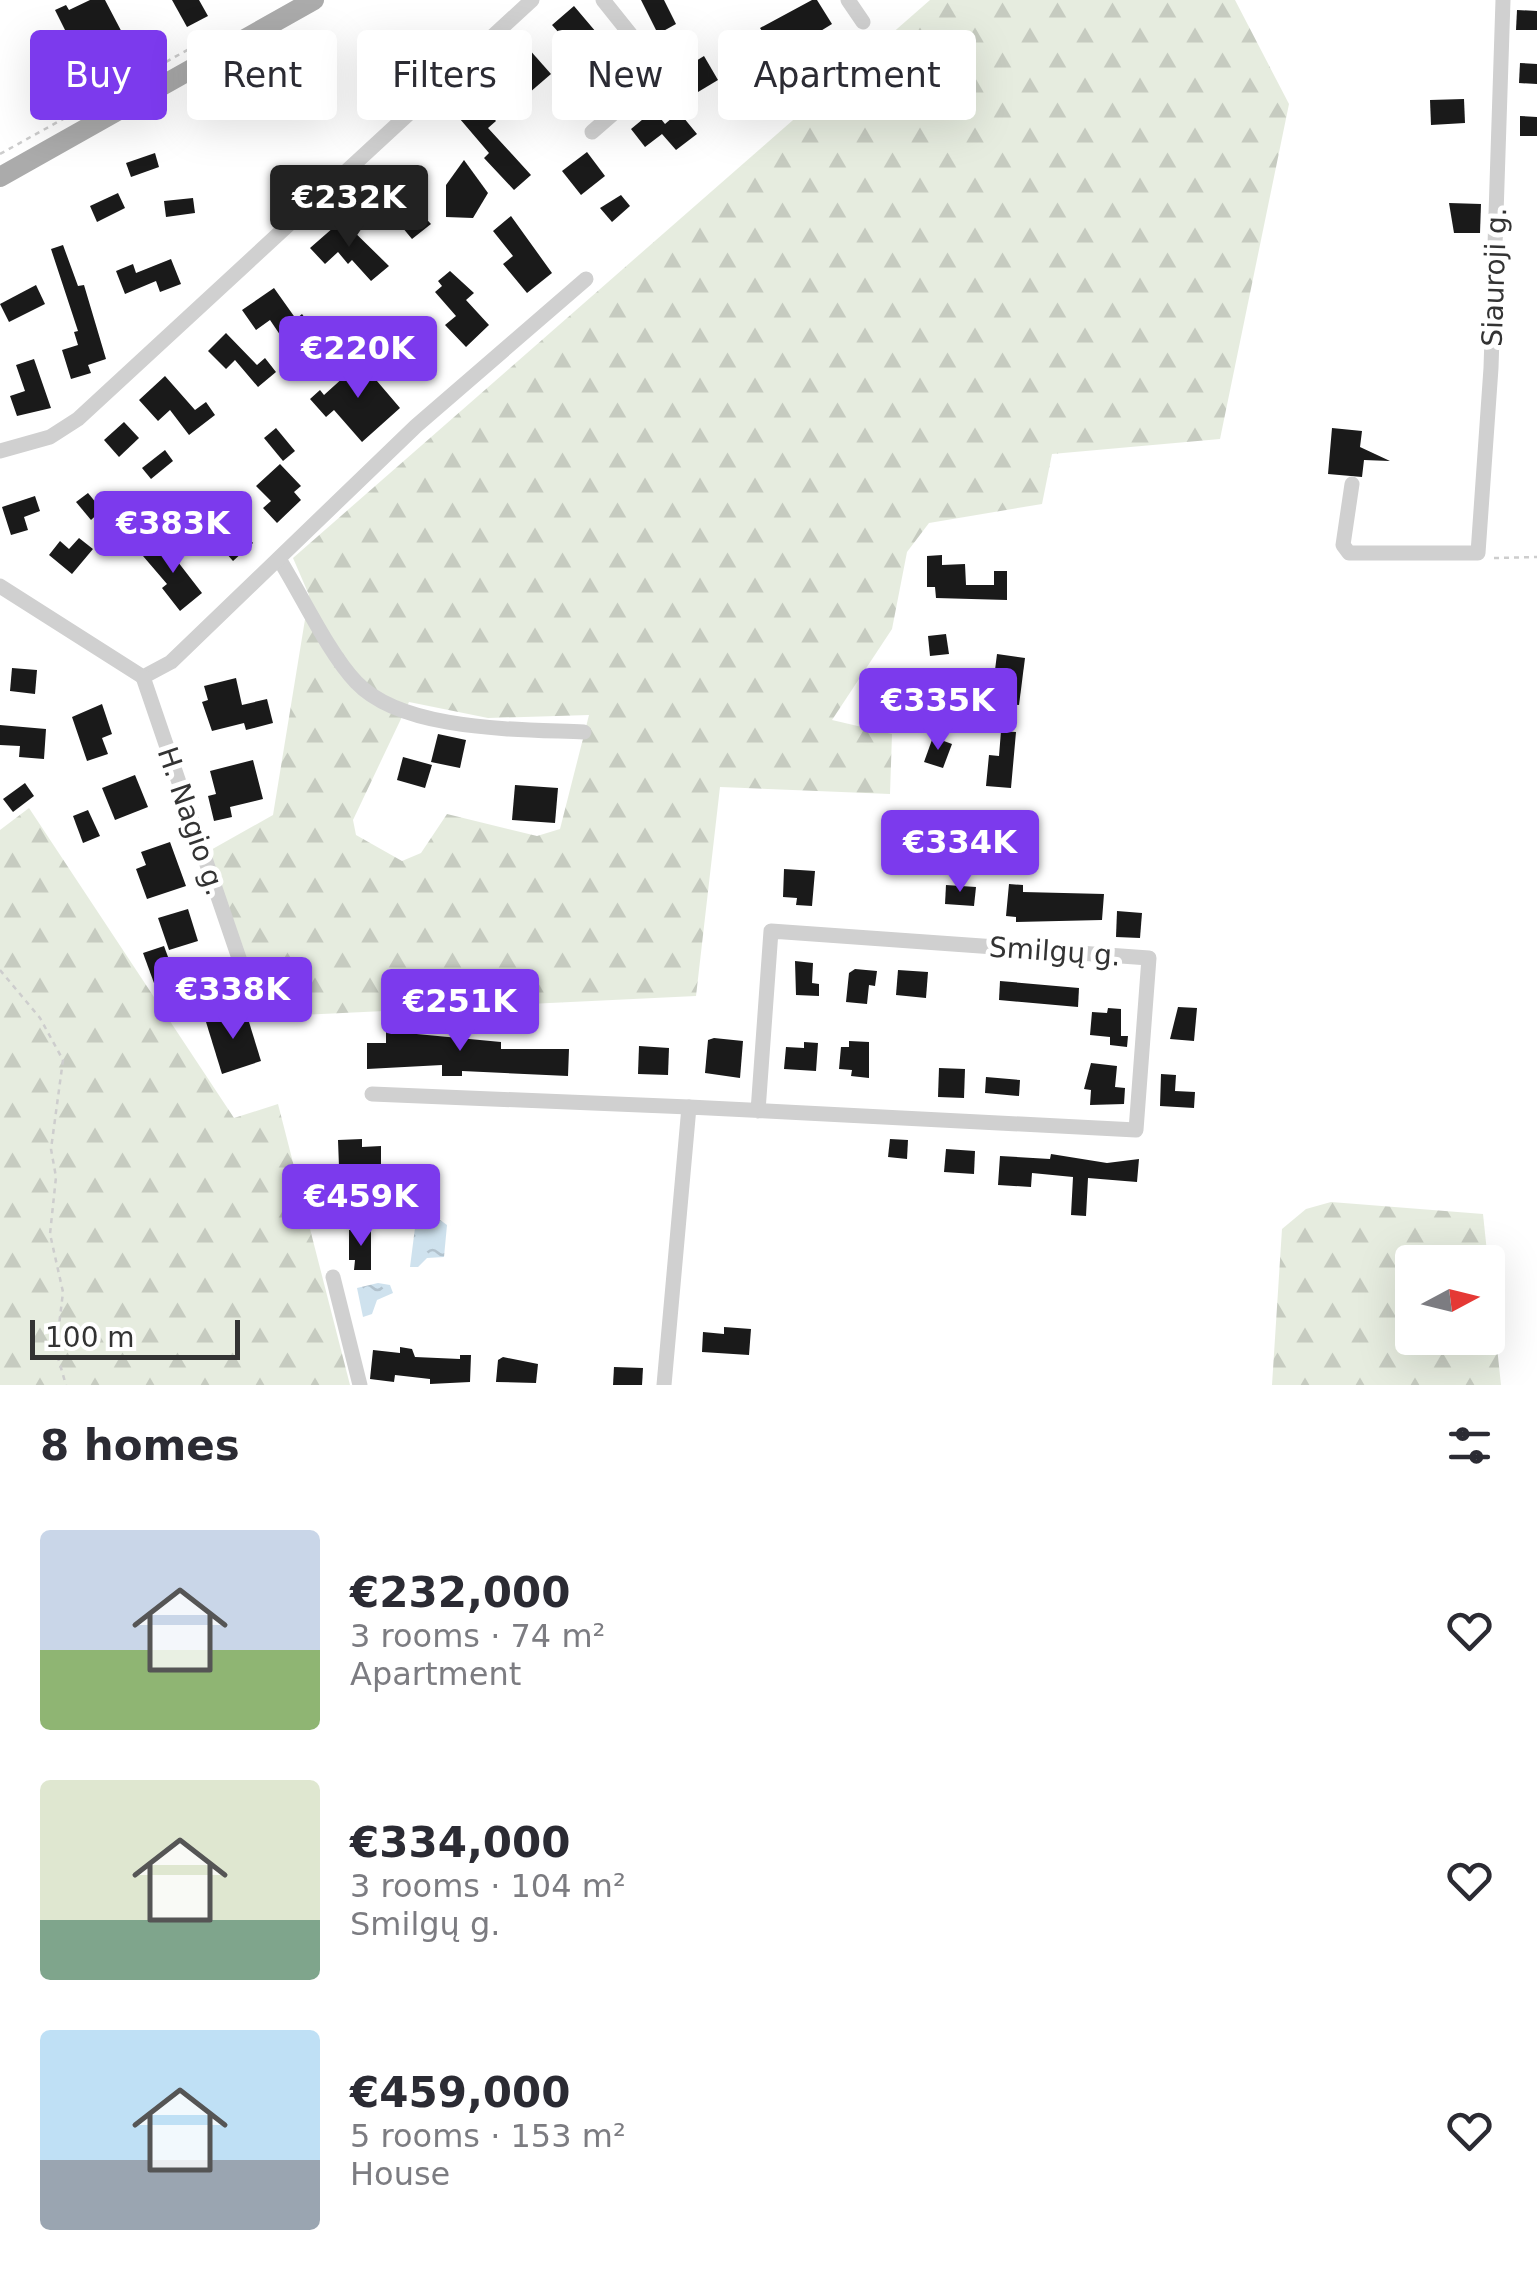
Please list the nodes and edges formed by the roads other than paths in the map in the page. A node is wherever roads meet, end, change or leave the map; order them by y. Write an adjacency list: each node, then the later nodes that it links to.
1 (314, 0): 10 (main road)
2 (532, 0): 12 (street)
3 (603, 0): 7 (street)
4 (848, 0): 6 (street)
5 (1503, 0): 13 (street, Siauroji g.)
6 (862, 22)
7 (627, 30)
8 (606, 120): 9 (street)
9 (592, 132)
10 (0, 177)
11 (586, 278): 14 (street)
12 (0, 451)
13 (1352, 484)
14 (279, 559): 16 (street); 17 (street)
15 (0, 586): 16 (street)
16 (143, 678): 18 (street, H. Nagio g.)
17 (584, 732)
18 (241, 964)
19 (372, 1094): 20 (street, Smilgų g.)
20 (689, 1107): 21 (street, Smilgų g.); 24 (street)
21 (758, 1111): 21 (street, Smilgų g.)
22 (333, 1277): 23 (street)
23 (360, 1385)
24 (664, 1385)

